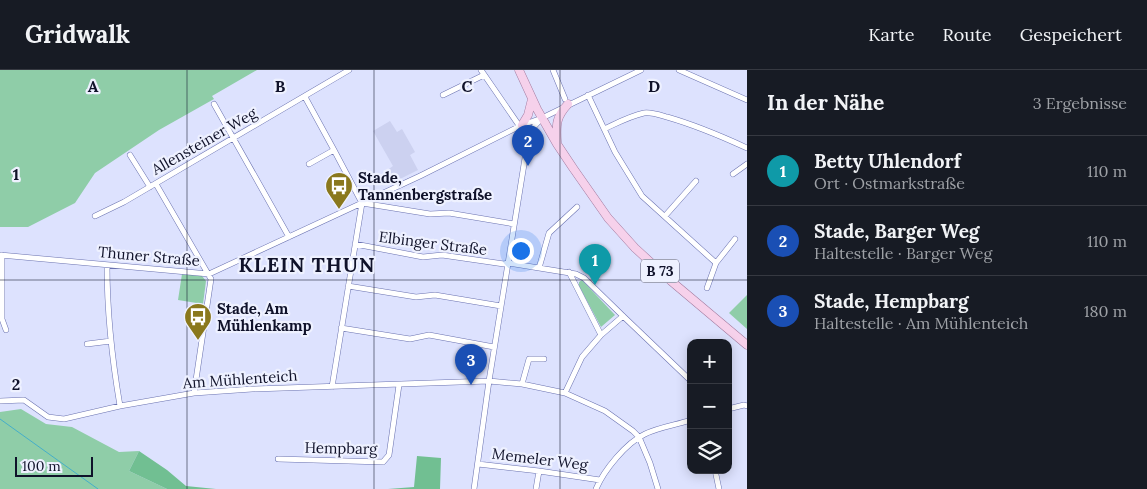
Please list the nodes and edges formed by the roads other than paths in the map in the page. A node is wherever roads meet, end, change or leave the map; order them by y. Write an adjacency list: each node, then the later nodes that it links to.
1 (349, 70): 9 (street, Allensteiner Weg)
2 (519, 70): 10 (main road, B 73)
3 (554, 70): 12 (street)
4 (641, 70): 8 (street, Thuner Straße)
5 (680, 70): 11 (street)
6 (483, 73): 7 (street); 15 (street)
7 (443, 95)
8 (588, 95): 12 (street, Thuner Straße); 16 (street)
9 (305, 96): 18 (street, Allensteiner Weg); 21 (street)
10 (532, 99): 14 (main road, B 73); 15 (main road)
11 (747, 100)
12 (567, 101): 14 (street, Thuner Straße); 19 (main road)
13 (214, 104): 18 (street)
14 (542, 118): 15 (street, Thuner Straße); 17 (street); 19 (main road, B 73)
15 (521, 126): 17 (street); 29 (street, Thuner Straße)
16 (604, 129): 20 (street); 32 (street)
17 (527, 137): 33 (street)
18 (233, 138): 27 (street, Allensteiner Weg); 34 (street)
19 (557, 144): 53 (main road, B 73)
20 (747, 148)
21 (334, 150): 23 (street); 29 (street)
22 (130, 155): 28 (street, Allensteiner Weg)
23 (309, 164)
24 (747, 164): 25 (street)
25 (734, 174)
26 (696, 181): 32 (street)
27 (156, 184): 28 (street, Allensteiner Weg); 43 (street)
28 (150, 187): 31 (street, Allensteiner Weg)
29 (362, 203): 33 (street); 34 (street, Thuner Straße); 36 (street)
30 (577, 207): 41 (street)
31 (95, 216)
32 (665, 216): 39 (street)
33 (514, 224): 38 (street)
34 (288, 237): 43 (street, Thuner Straße)
35 (735, 239): 39 (street)
36 (355, 244): 38 (street, Elbinger Straße); 44 (street)
37 (1, 255): 40 (street, Thuner Straße); 49 (street)
38 (508, 263): 41 (street, Elbinger Straße); 46 (street)
39 (716, 263): 45 (street)
40 (107, 265): 43 (street, Thuner Straße); 51 (street)
41 (539, 268): 42 (street, Elbinger Straße)
42 (569, 272): 47 (street); 50 (street)
43 (209, 274): 61 (street)
44 (348, 286): 46 (street); 48 (street)
45 (707, 288)
46 (501, 306): 54 (street)
47 (622, 316): 50 (street); 56 (street)
48 (342, 328): 54 (street); 60 (street)
49 (6, 330)
50 (601, 335): 62 (street)
51 (111, 341): 52 (street); 64 (street)
52 (87, 344)
53 (747, 345)
54 (494, 347): 57 (street)
55 (544, 359): 58 (street)
56 (687, 377)
57 (489, 381): 58 (street, Am Mühlenteich); 59 (street, Am Mühlenteich); 70 (street)
58 (522, 384): 62 (street, Am Mühlenteich)
59 (399, 385): 60 (street, Am Mühlenteich); 69 (street, Hempbarg)
60 (332, 387): 61 (street, Am Mühlenteich)
61 (194, 393): 64 (street, Am Mühlenteich)
62 (565, 393): 68 (street, Am Mühlenteich)
63 (0, 402): 64 (street, Am Mühlenteich)
64 (120, 406)
65 (747, 406): 66 (street)
66 (732, 408)
67 (687, 421): 68 (street)
68 (639, 437): 73 (street); 77 (street)
69 (278, 459)
70 (478, 464): 71 (street, Memeler Weg); 74 (street)
71 (539, 471): 73 (street, Memeler Weg); 75 (street)
72 (716, 474): 78 (street)
73 (600, 480): 76 (street)
74 (474, 489)
75 (536, 489)
76 (596, 489)
77 (658, 489)
78 (719, 489)

